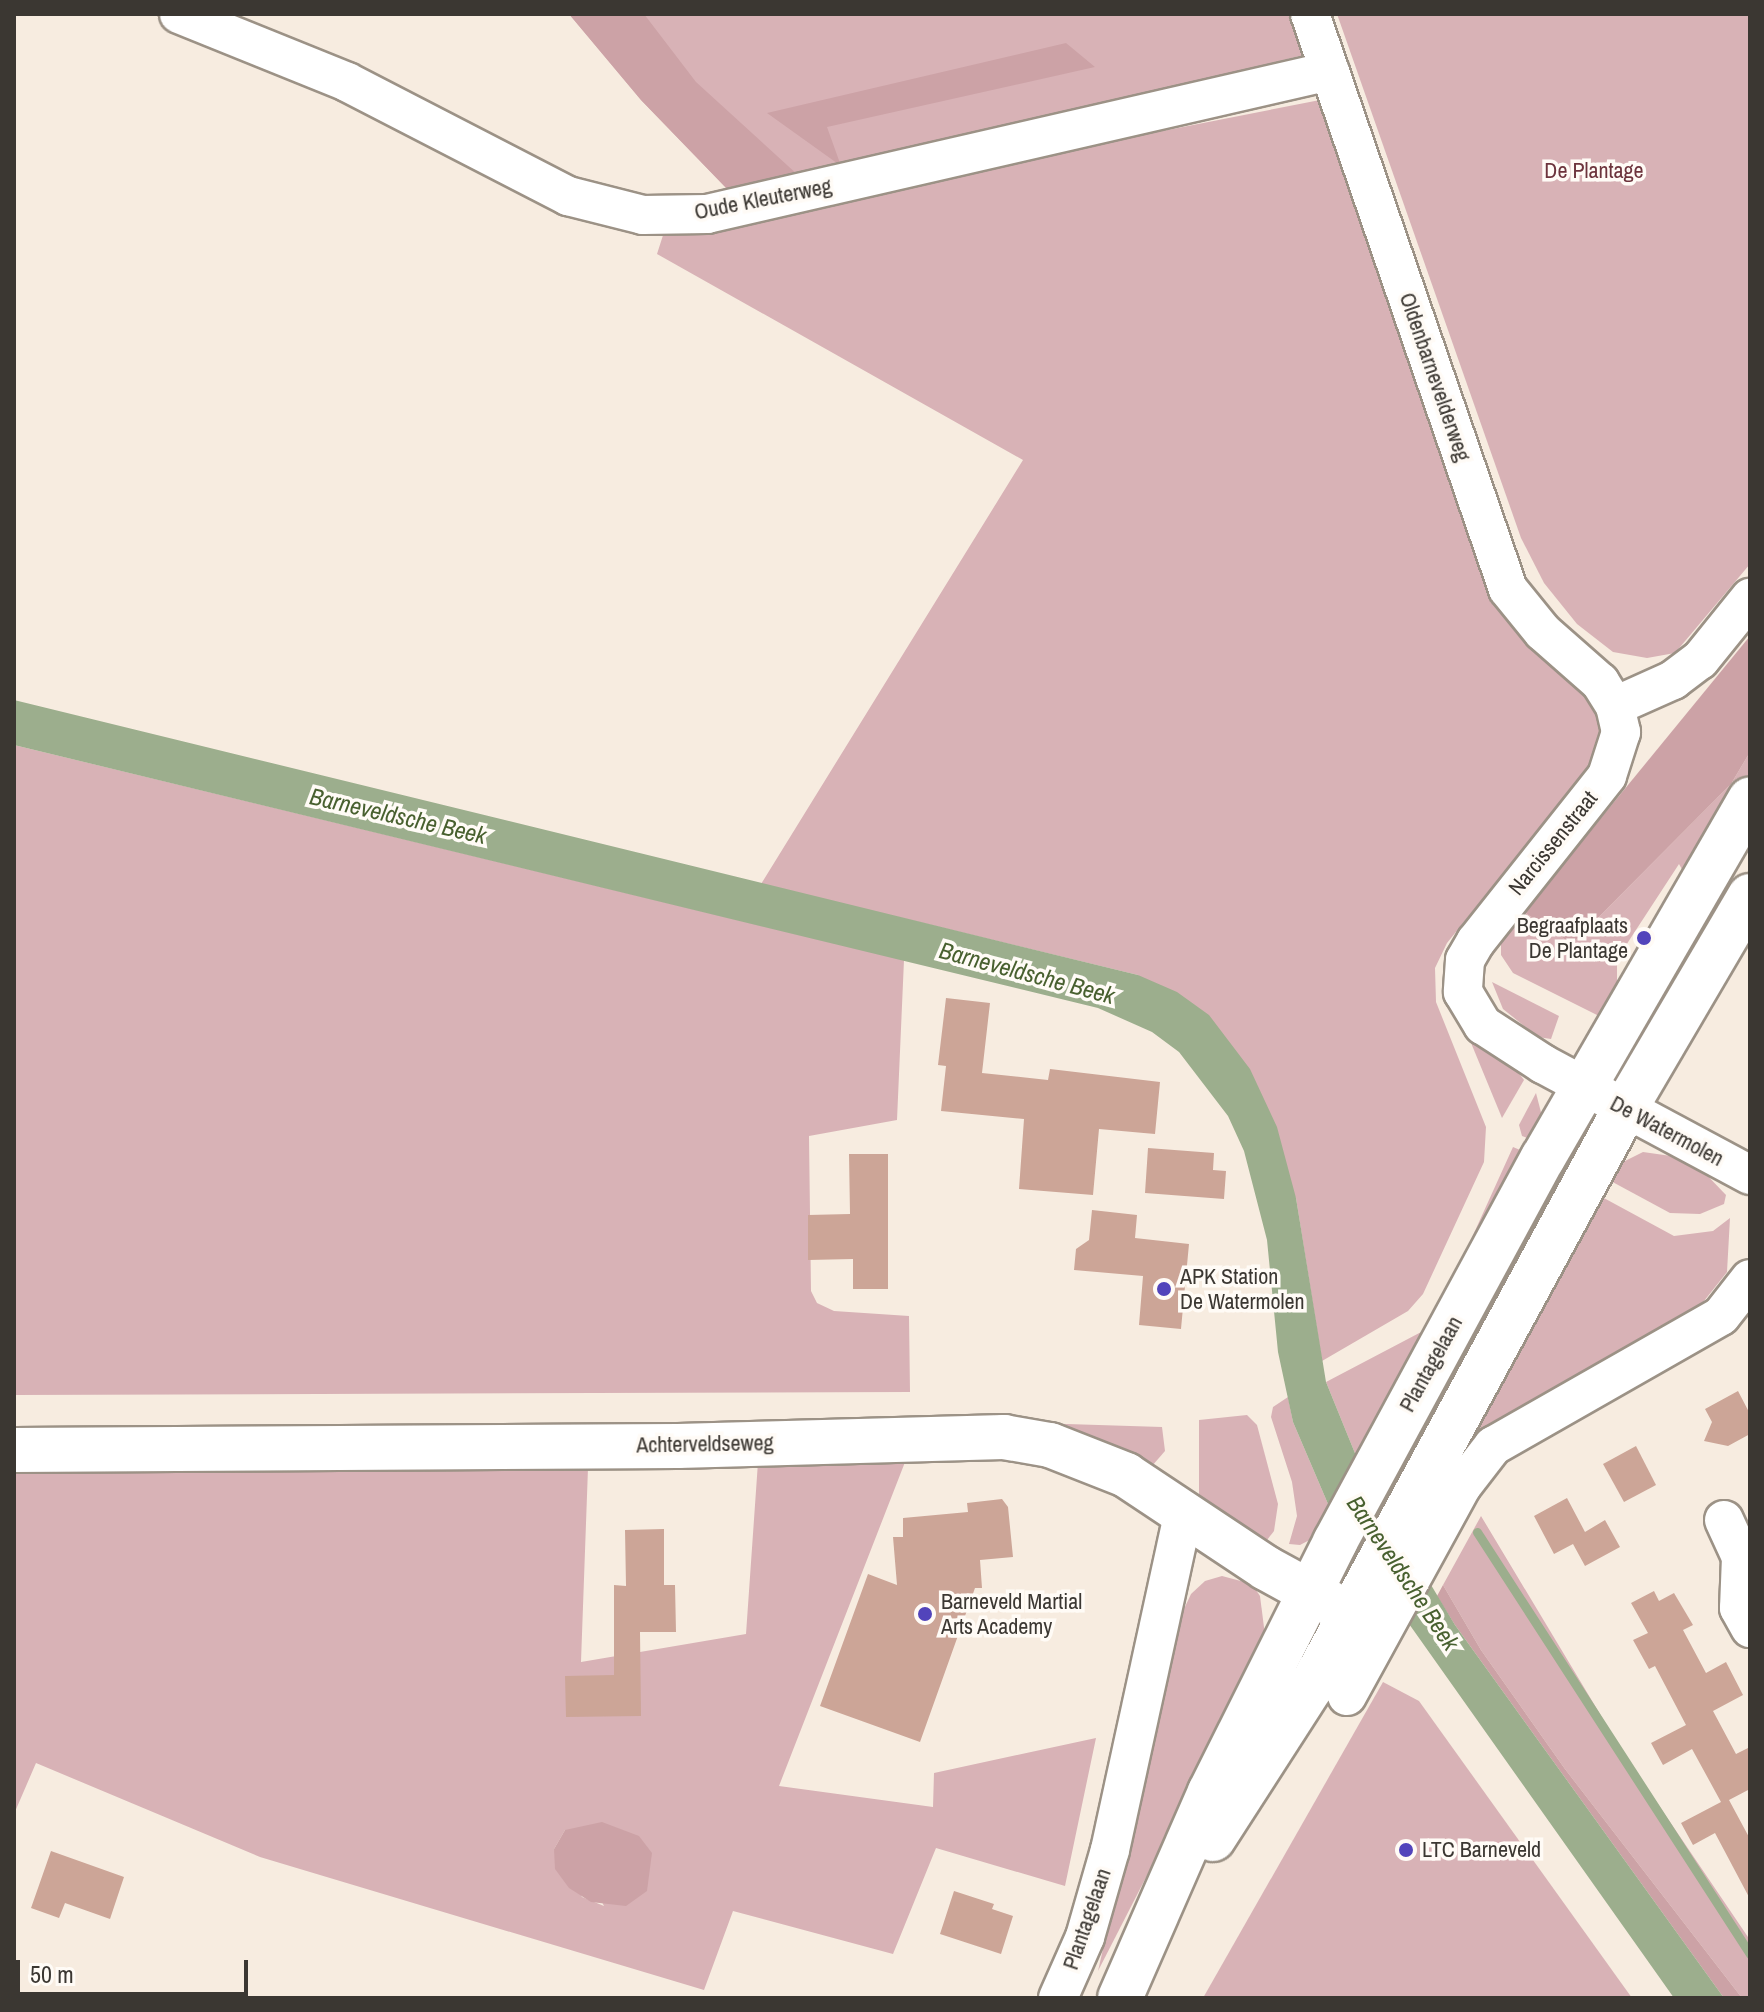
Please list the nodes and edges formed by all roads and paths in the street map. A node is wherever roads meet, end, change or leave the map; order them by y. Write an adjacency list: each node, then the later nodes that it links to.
1 (179, 14): 3 (street, Oude Kleuterweg)
2 (1310, 14): 3 (street, Oldenbarnevelderweg)
3 (1330, 71): 5 (street, Oldenbarnevelderweg)
4 (1750, 598): 5 (street)
5 (1615, 706): 8 (street, Narcissenstraat)
6 (1750, 800): 8 (main road, Plantagelaan)
7 (1750, 896): 9 (main road, Plantagelaan)
8 (1584, 1086): 9 (street, De Watermolen); 15 (main road, Plantagelaan)
9 (1625, 1109): 10 (street, De Watermolen); 16 (main road, Plantagelaan)
10 (1750, 1175)
11 (1750, 1279): 16 (street, Plantagelaan)
12 (14, 1450): 13 (main road, Achterveldseweg)
13 (1184, 1511): 15 (main road, Achterveldseweg); 20 (street, Plantagelaan)
14 (1724, 1520): 17 (street)
15 (1310, 1592): 16 (main road, Achterveldseweg); 19 (main road, Plantagelaan)
16 (1366, 1612): 18 (street, Plantagelaan); 19 (main road, Plantagelaan)
17 (1750, 1628)
18 (1347, 1696)
19 (1145, 1946): 21 (main road, Plantagelaan)
20 (1058, 1998)
21 (1120, 1998)

